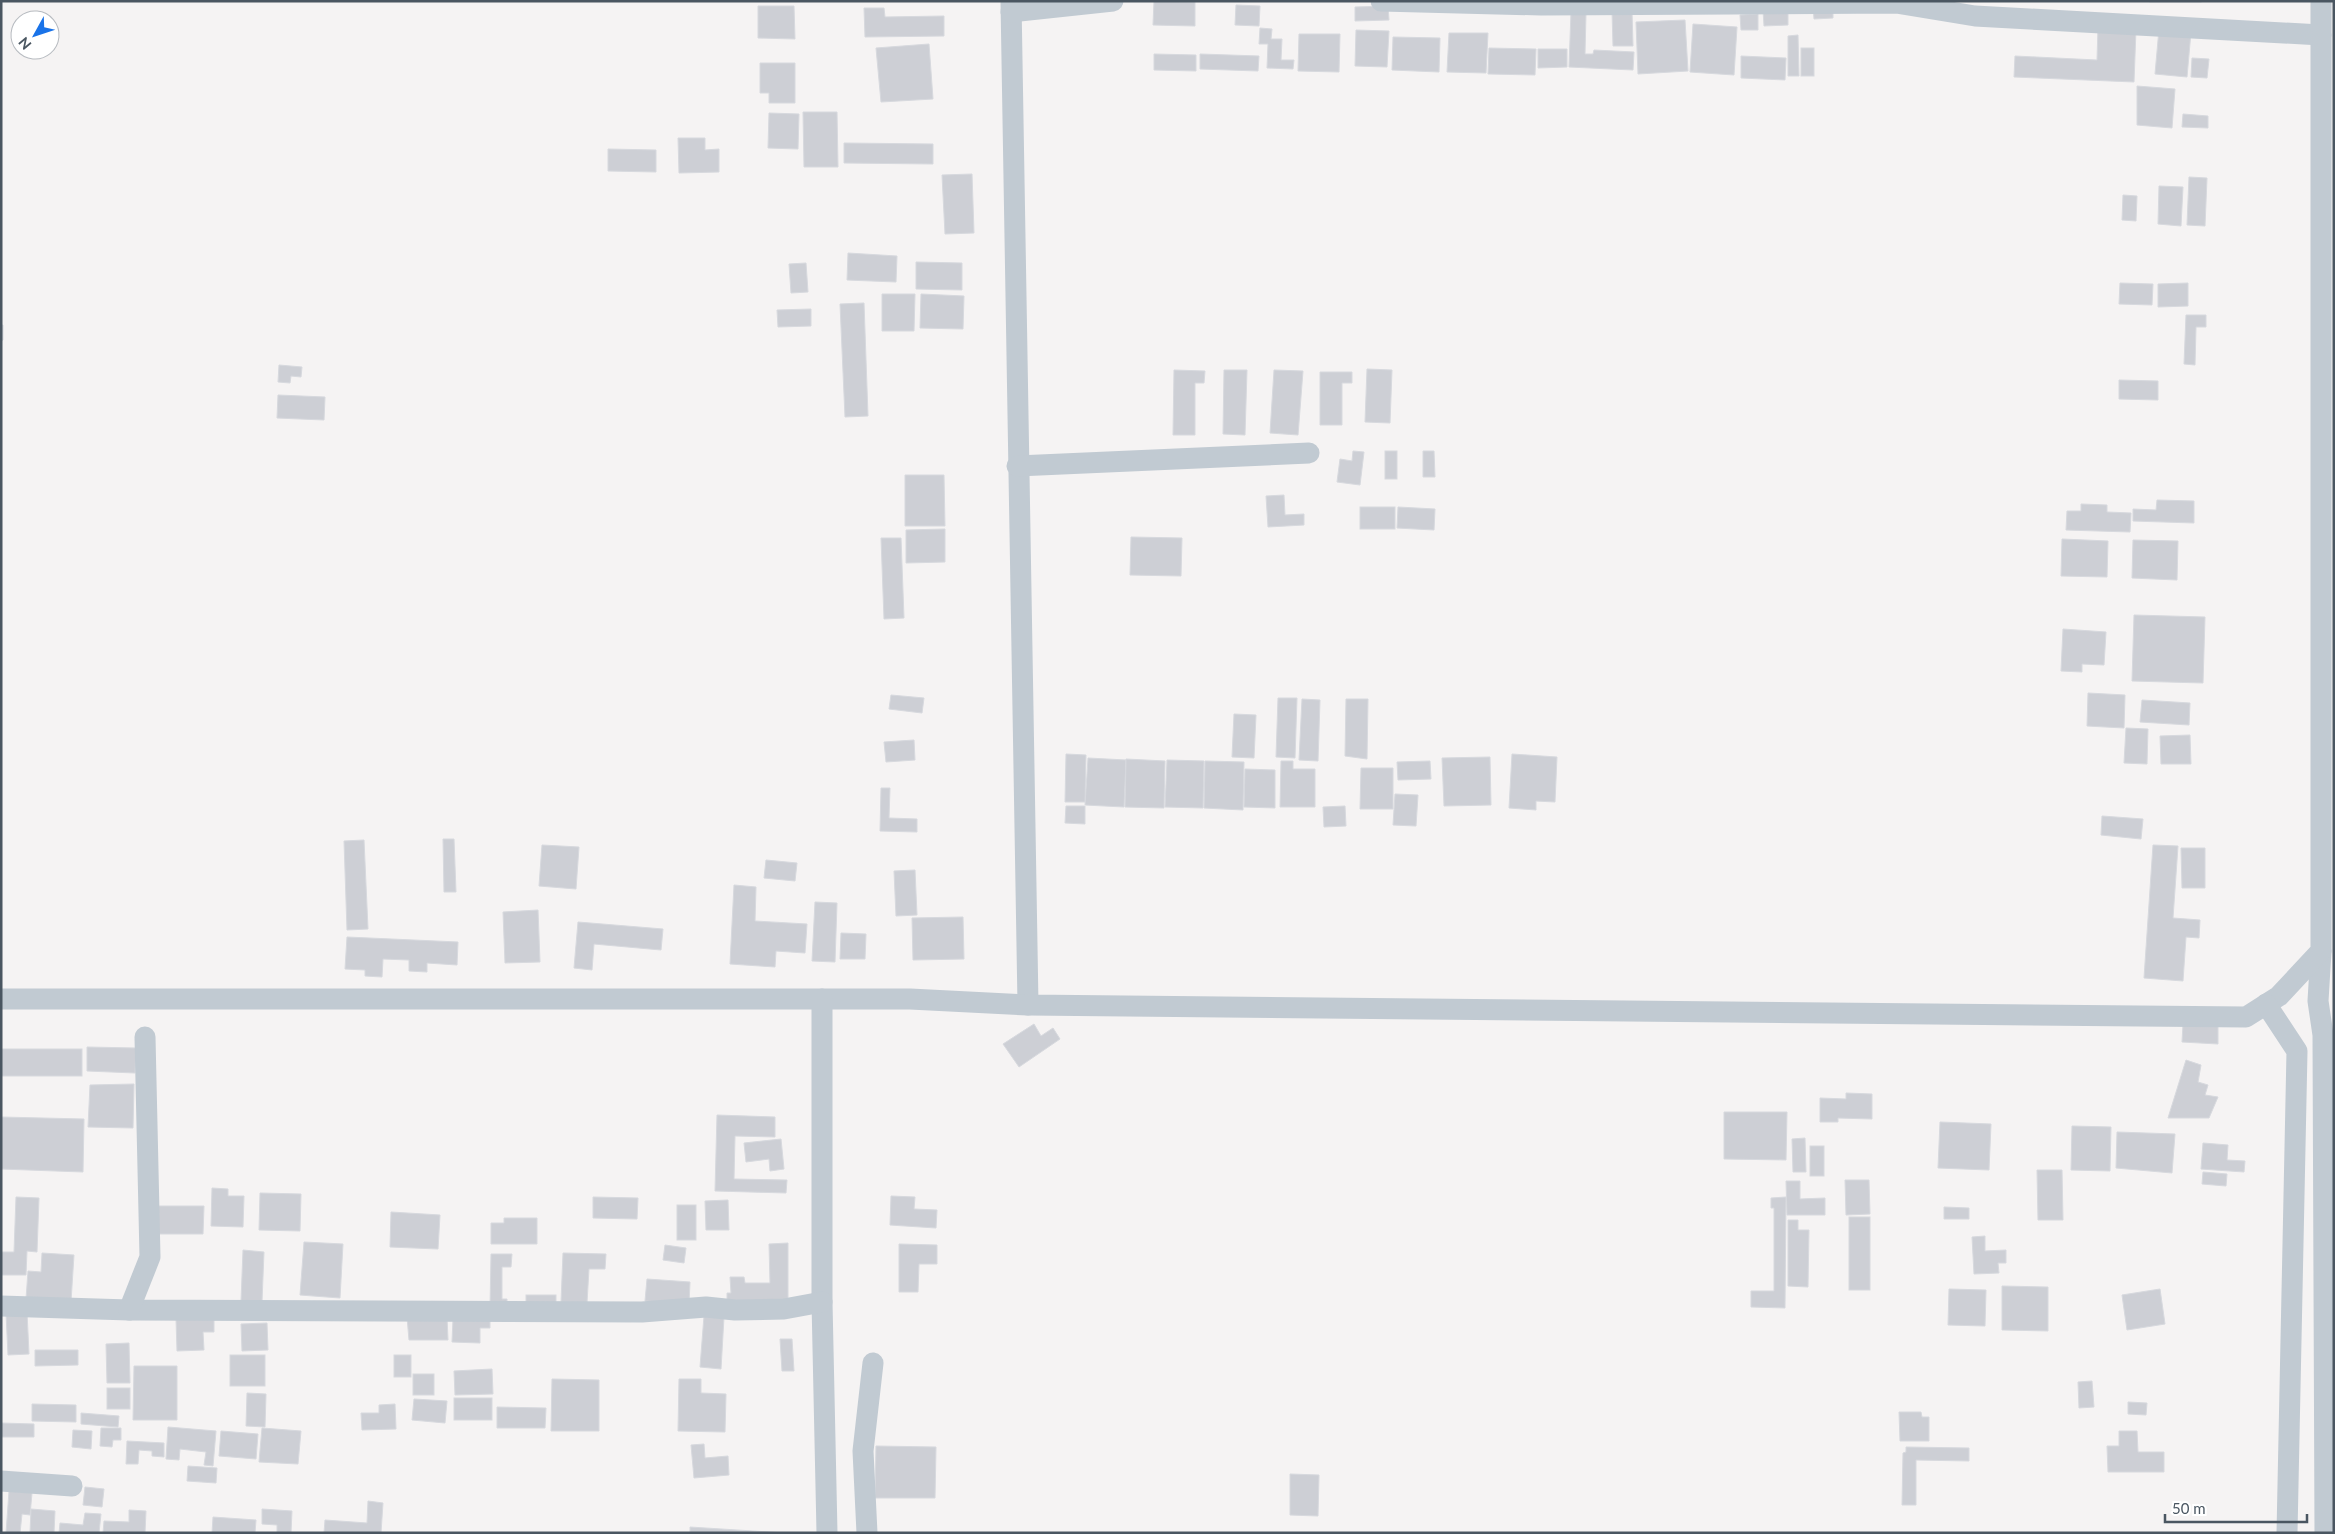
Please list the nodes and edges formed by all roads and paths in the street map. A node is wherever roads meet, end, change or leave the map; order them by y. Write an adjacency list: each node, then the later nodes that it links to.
1 (1113, 1): 4 (street)
2 (1381, 1): 5 (street)
3 (2321, 1): 5 (street)
4 (1011, 7): 7 (street)
5 (2320, 35): 8 (street)
6 (1309, 453): 7 (street)
7 (1017, 466): 12 (street)
8 (2321, 952): 11 (street); 23 (street)
9 (1, 998): 10 (street)
10 (822, 999): 12 (street); 14 (street)
11 (2266, 1004): 12 (street); 22 (street)
12 (1028, 1005)
13 (145, 1037): 16 (street)
14 (822, 1302): 16 (street); 20 (street)
15 (1, 1306): 16 (street)
16 (129, 1310)
17 (873, 1363): 21 (street)
18 (1, 1481): 19 (street)
19 (72, 1486)
20 (827, 1533)
21 (867, 1533)
22 (2287, 1533)
23 (2325, 1533)

